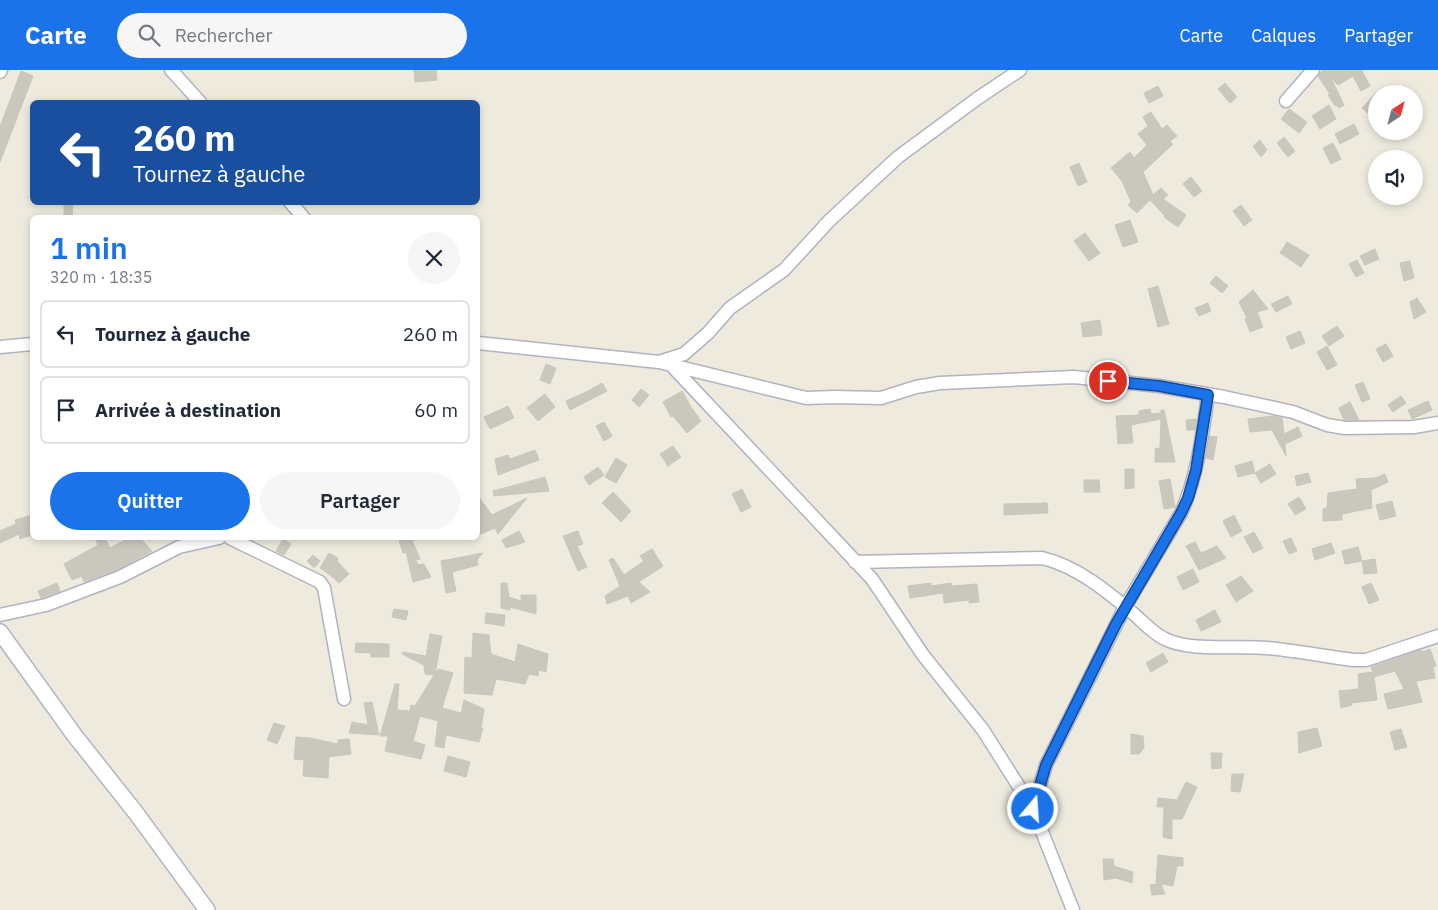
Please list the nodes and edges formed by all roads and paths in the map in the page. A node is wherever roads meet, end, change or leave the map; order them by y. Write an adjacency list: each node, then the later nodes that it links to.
1 (171, 70): 4 (street)
2 (1020, 70): 11 (street)
3 (1314, 70): 5 (street)
4 (198, 100)
5 (1286, 102)
6 (293, 205): 7 (street)
7 (301, 215)
8 (480, 343): 11 (street)
9 (30, 344): 10 (street)
10 (0, 347)
11 (665, 364): 12 (street); 17 (street)
12 (1208, 395): 13 (street); 18 (street)
13 (1432, 424): 14 (street)
14 (1438, 433)
15 (210, 540): 19 (street)
16 (234, 540): 22 (street)
17 (855, 562): 18 (street); 23 (street)
18 (1125, 607): 21 (street); 23 (street)
19 (0, 614)
20 (0, 632): 24 (street)
21 (1438, 636)
22 (344, 699)
23 (1033, 809): 25 (street)
24 (207, 910)
25 (1073, 910)

